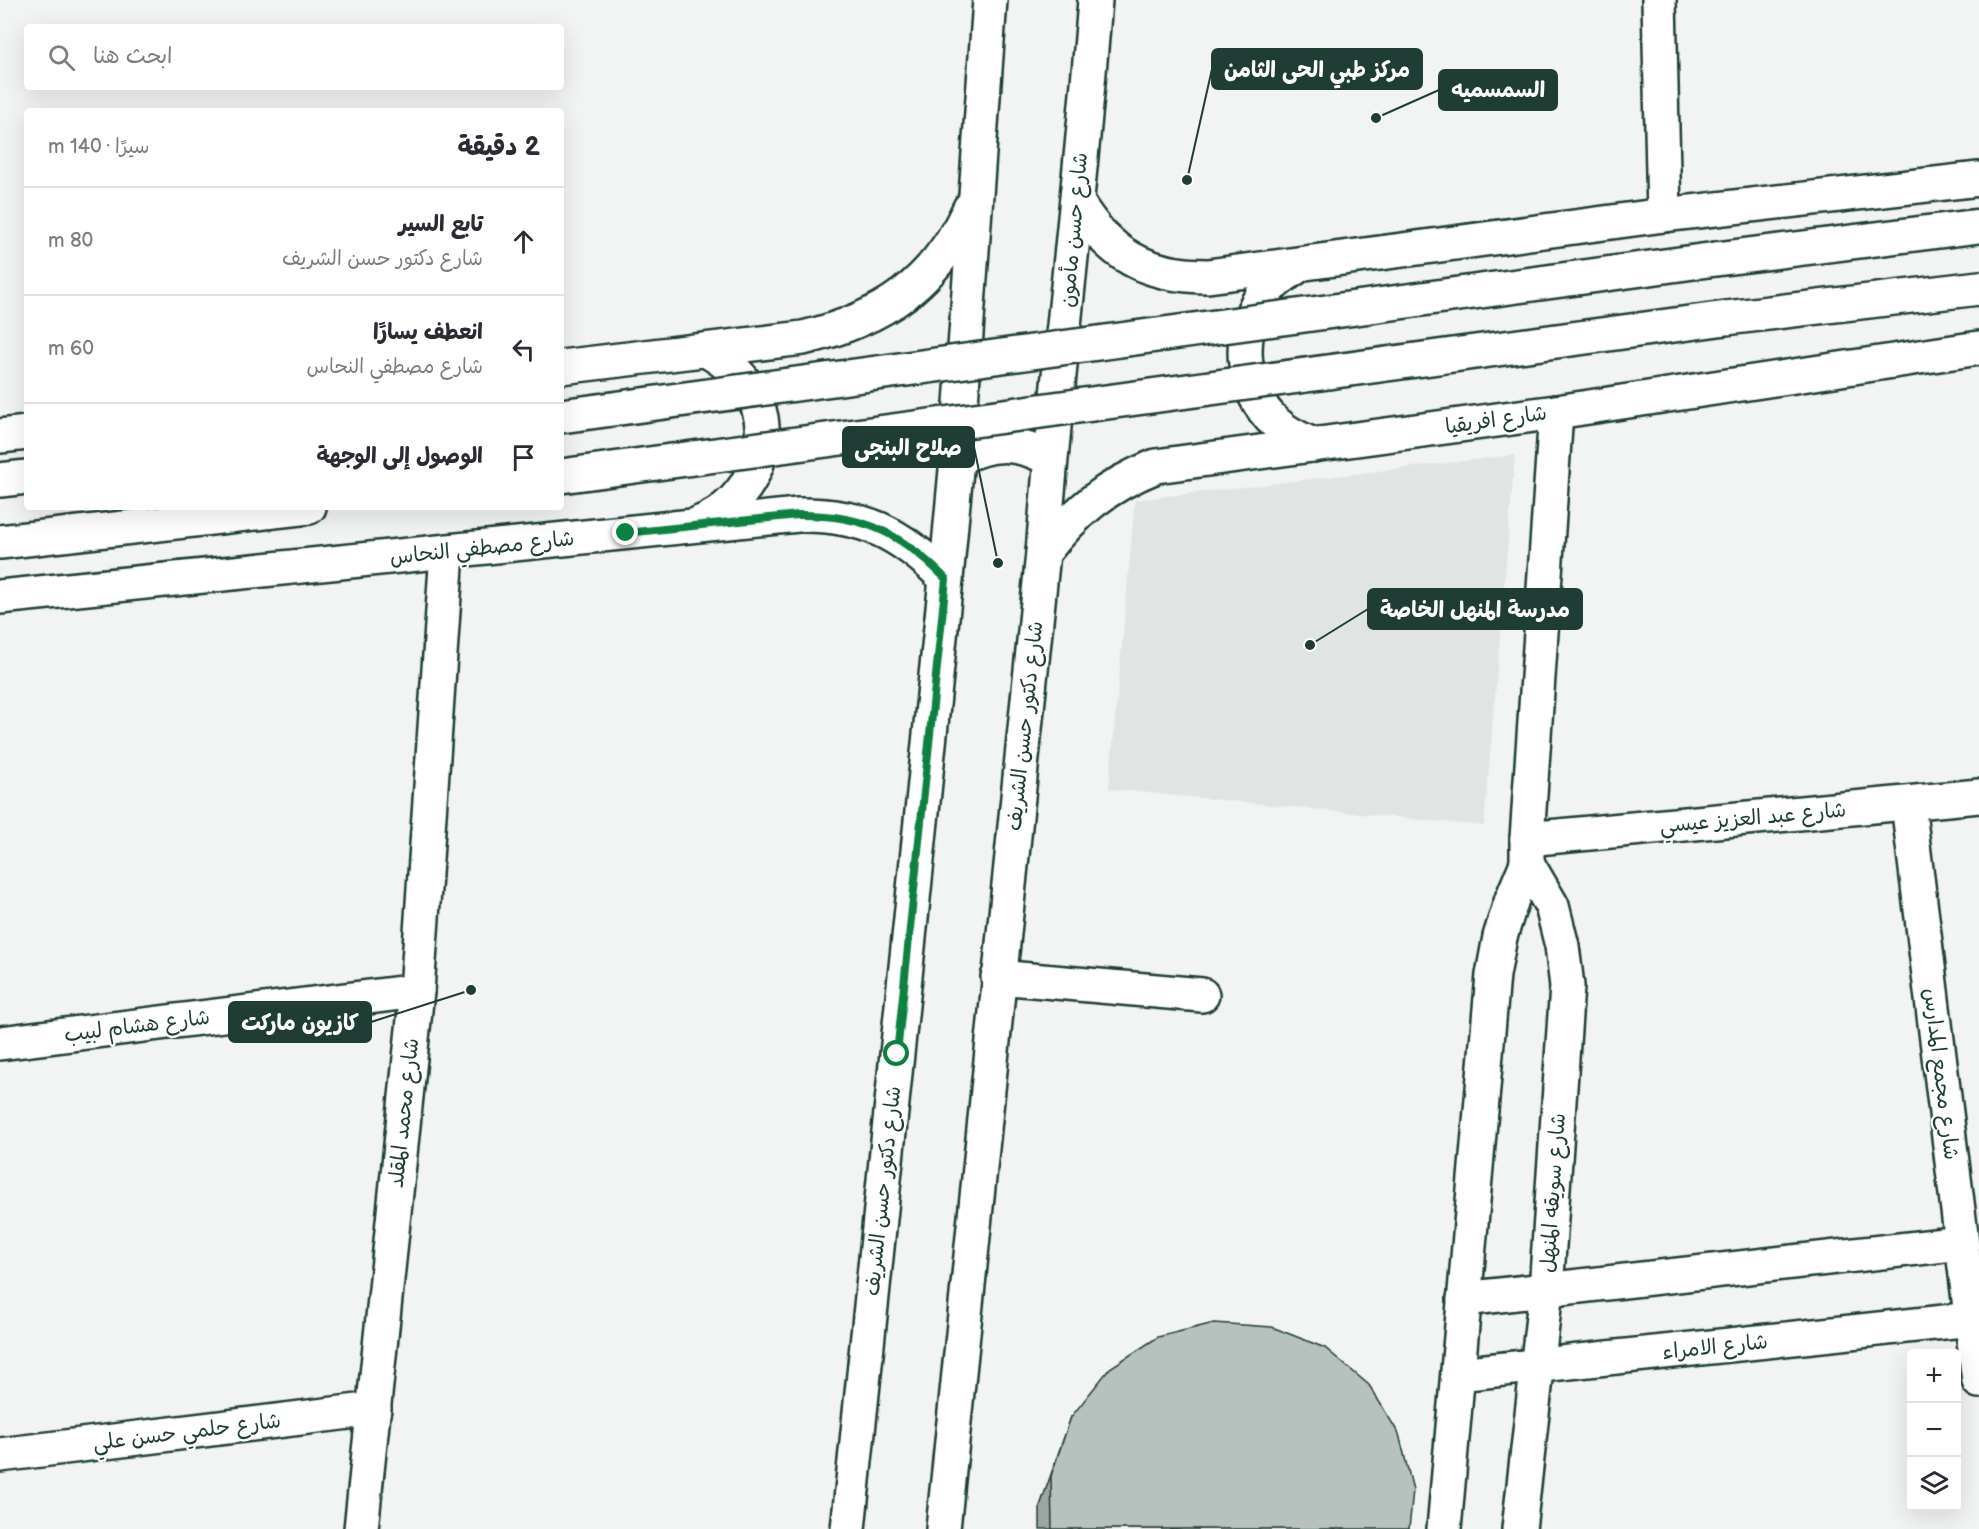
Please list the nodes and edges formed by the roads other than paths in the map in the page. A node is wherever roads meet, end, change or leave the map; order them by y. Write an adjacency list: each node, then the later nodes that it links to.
1 (990, 0): 5 (main road)
2 (1095, 0): 6 (main road, شارع حسن مأمون)
3 (1659, 0): 7 (main road)
4 (1979, 179): 7 (main road)
5 (975, 199): 11 (main road); 14 (main road)
6 (1077, 202): 9 (main road); 12 (main road, شارع حسن مأمون)
7 (1664, 215): 9 (main road)
8 (1979, 226): 17 (main road, bridge)
9 (1300, 264): 20 (main road)
10 (1979, 288): 23 (main road, bridge)
11 (966, 322): 12 (main road); 21 (main road)
12 (1065, 330): 22 (main road, شارع حسن مأمون)
13 (1979, 348): 16 (main road, شارع افريقيا)
14 (706, 350): 15 (main road); 27 (main road)
15 (564, 367)
16 (1556, 412): 20 (main road, شارع افريقيا); 35 (main road)
17 (564, 416)
18 (24, 432): 19 (main road)
19 (0, 436)
20 (1313, 445): 30 (main road, شارع افريقيا)
21 (957, 459): 22 (main road); 31 (main road, شارع دكتور حسن الشريف)
22 (1050, 459): 30 (main road, شارع دكتور حسن الشريف)
23 (564, 476)
24 (24, 477): 25 (main road)
25 (0, 480)
26 (283, 510): 28 (main road)
27 (693, 526): 29 (main road, شارع مصطفي النحاس); 31 (main road, شارع مصطفي النحاس)
28 (0, 542)
29 (447, 552): 32 (main road, شارع مصطفي النحاس); 37 (main road, شارع محمد المقلد)
30 (1043, 553): 36 (main road, شارع دكتور حسن الشريف)
31 (946, 579): 50 (main road, شارع دكتور حسن الشريف)
32 (0, 597)
33 (1979, 796): 34 (main road, شارع عبد العزيز عيسي)
34 (1908, 804): 35 (main road, شارع عبد العزيز عيسي); 40 (main road, شارع مجمع المدارس)
35 (1527, 851): 41 (main road, شارع سويقه المنهل); 42 (main road)
36 (998, 977): 38 (main road); 51 (main road, شارع دكتور حسن الشريف)
37 (417, 991): 39 (main road, شارع هشام لبيب); 47 (main road, شارع محمد المقلد)
38 (1202, 995)
39 (0, 1043)
40 (1962, 1243): 41 (main road); 43 (main road, شارع مجمع المدارس)
41 (1546, 1290): 42 (main road); 44 (main road, شارع سويقه المنهل)
42 (1464, 1299): 45 (main road)
43 (1972, 1319): 44 (main road, شارع الامراء); 46 (main road, شارع مجمع المدارس)
44 (1537, 1366): 45 (main road, شارع الامراء); 53 (main road, شارع سويقه المنهل)
45 (1458, 1374): 52 (main road)
46 (1979, 1381)
47 (374, 1409): 48 (main road, شارع حلمي حسن علي); 49 (main road, شارع محمد المقلد)
48 (0, 1455)
49 (361, 1529)
50 (848, 1529)
51 (943, 1529)
52 (1444, 1529)
53 (1519, 1529)

